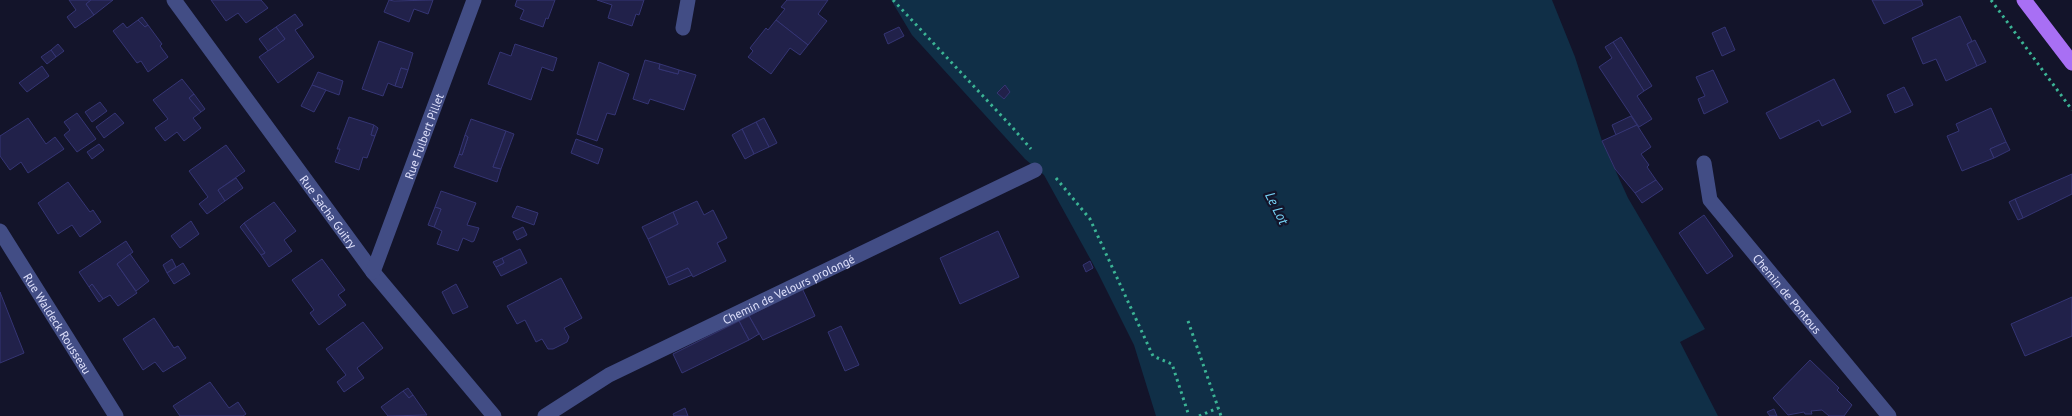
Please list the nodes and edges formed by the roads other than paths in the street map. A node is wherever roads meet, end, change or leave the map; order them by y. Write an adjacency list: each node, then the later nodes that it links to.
1 (174, 0): 10 (street, Rue Sacha Guitry)
2 (474, 0): 10 (street, Rue Fulbert Pillet)
3 (688, 0): 5 (street)
4 (2024, 0): 6 (main road)
5 (683, 28)
6 (2072, 64)
7 (1704, 163): 14 (street, Chemin de Pontous)
8 (1035, 170): 13 (street, Chemin de Velours prolongé)
9 (0, 231): 11 (street, Rue Waldeck Rousseau)
10 (373, 272): 12 (street, Rue Sacha Guitry)
11 (116, 416)
12 (494, 416)
13 (545, 416)
14 (1889, 416)

